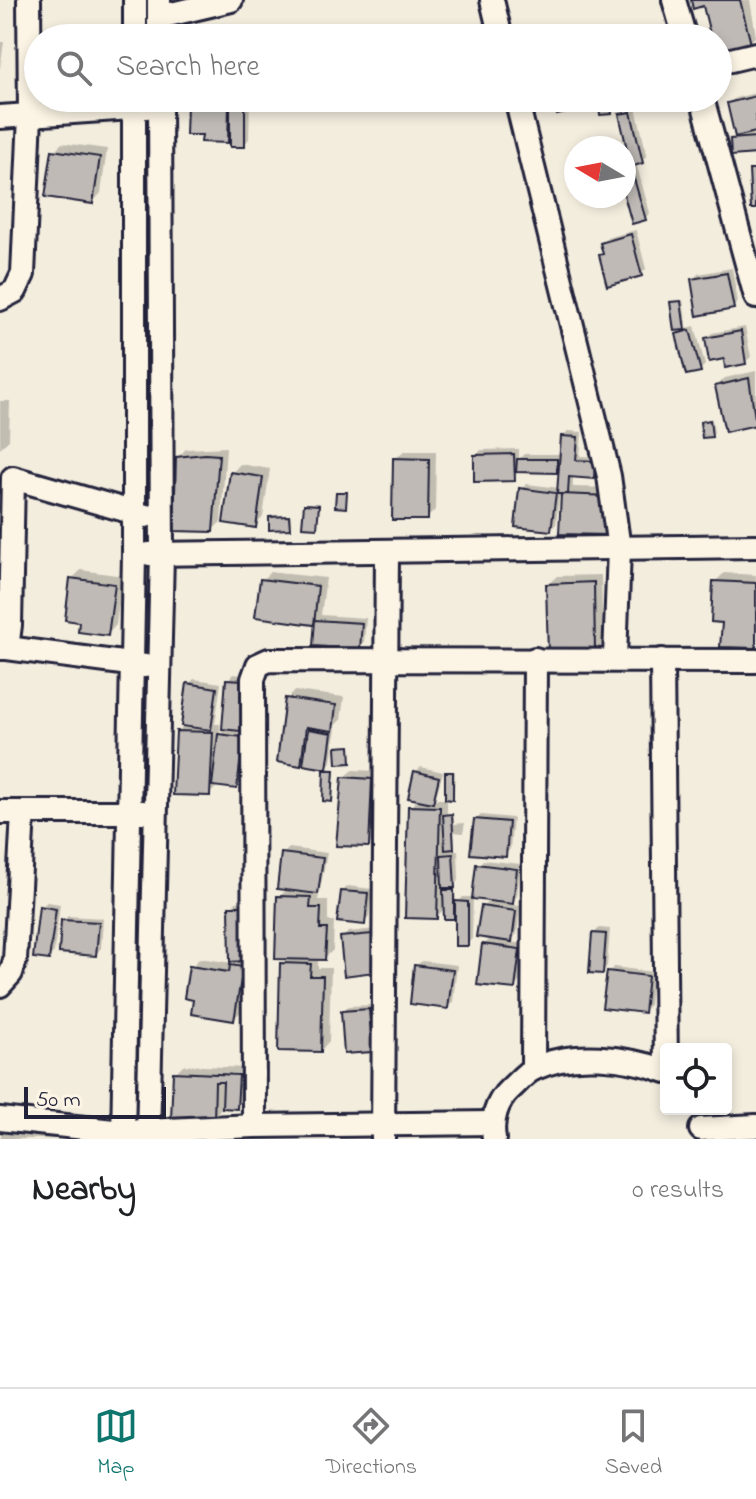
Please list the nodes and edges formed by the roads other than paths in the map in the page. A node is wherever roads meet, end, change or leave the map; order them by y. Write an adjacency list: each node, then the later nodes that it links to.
1 (29, 0): 7 (street)
2 (135, 0): 8 (street)
3 (231, 0): 6 (street)
4 (492, 0): 9 (street)
5 (674, 0): 10 (street)
6 (159, 18)
7 (29, 24)
8 (135, 24)
9 (498, 24)
10 (681, 24)
11 (756, 54): 12 (street)
12 (732, 60)
13 (30, 112): 19 (street)
14 (56, 112): 19 (street)
15 (134, 112): 22 (street)
16 (160, 112): 21 (street)
17 (519, 112): 32 (street)
18 (707, 112): 23 (street)
19 (30, 115): 20 (street); 25 (street)
20 (0, 117)
21 (161, 205): 22 (street); 27 (street)
22 (134, 206): 26 (street)
23 (748, 236): 24 (street)
24 (756, 297)
25 (0, 299)
26 (134, 326): 27 (street); 29 (street)
27 (161, 328): 30 (street)
28 (7, 477): 29 (street); 36 (street)
29 (133, 512): 30 (street); 34 (street)
30 (162, 521): 35 (street)
31 (756, 546): 32 (street)
32 (619, 549): 33 (street); 37 (street)
33 (387, 551): 35 (street); 39 (street)
34 (134, 554): 35 (street); 42 (street)
35 (162, 554): 43 (street)
36 (4, 648): 42 (street)
37 (615, 658): 38 (street); 40 (street)
38 (535, 659): 39 (street); 53 (street)
39 (388, 660): 55 (street); 59 (street)
40 (662, 660): 41 (street); 51 (street)
41 (756, 661)
42 (132, 665): 43 (street); 45 (street)
43 (159, 667): 46 (street)
44 (0, 812): 47 (street)
45 (129, 812): 46 (street); 47 (street); 48 (street)
46 (157, 812): 49 (street)
47 (23, 813): 50 (street)
48 (126, 963): 49 (street); 60 (street)
49 (153, 965): 61 (street)
50 (0, 985)
51 (666, 1043)
52 (660, 1068): 53 (street)
53 (533, 1069): 58 (street)
54 (0, 1119): 60 (street)
55 (254, 1126): 59 (street); 61 (street)
56 (698, 1126): 57 (street)
57 (756, 1126)
58 (493, 1131): 59 (street)
59 (383, 1132)
60 (123, 1135): 61 (street)
61 (148, 1135)

